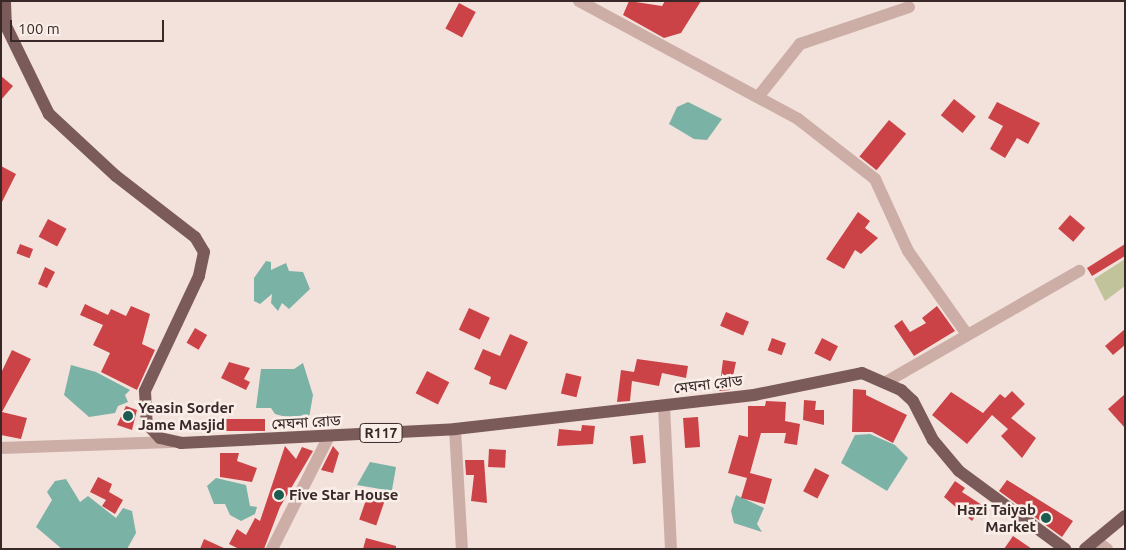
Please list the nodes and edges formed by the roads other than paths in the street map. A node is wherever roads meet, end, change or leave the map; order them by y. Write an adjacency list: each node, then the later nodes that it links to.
1 (6, 1): 11 (main road)
2 (579, 1): 4 (street)
3 (909, 7): 4 (street)
4 (758, 97): 6 (street)
5 (1080, 271): 6 (street)
6 (966, 333): 7 (street)
7 (886, 382): 8 (main road, মেঘনা রোড / R117); 18 (main road, মেঘনা রোড / R117)
8 (664, 406): 9 (main road, মেঘনা রোড / R117); 17 (street)
9 (455, 430): 10 (main road, মেঘনা রোড / R117); 16 (street)
10 (328, 438): 11 (main road, মেঘনা রোড / R117); 15 (street)
11 (171, 442): 12 (street)
12 (1, 448)
13 (1125, 516): 14 (main road)
14 (1090, 545): 19 (street)
15 (272, 549)
16 (462, 549)
17 (671, 549)
18 (1065, 549)
19 (1106, 549)

